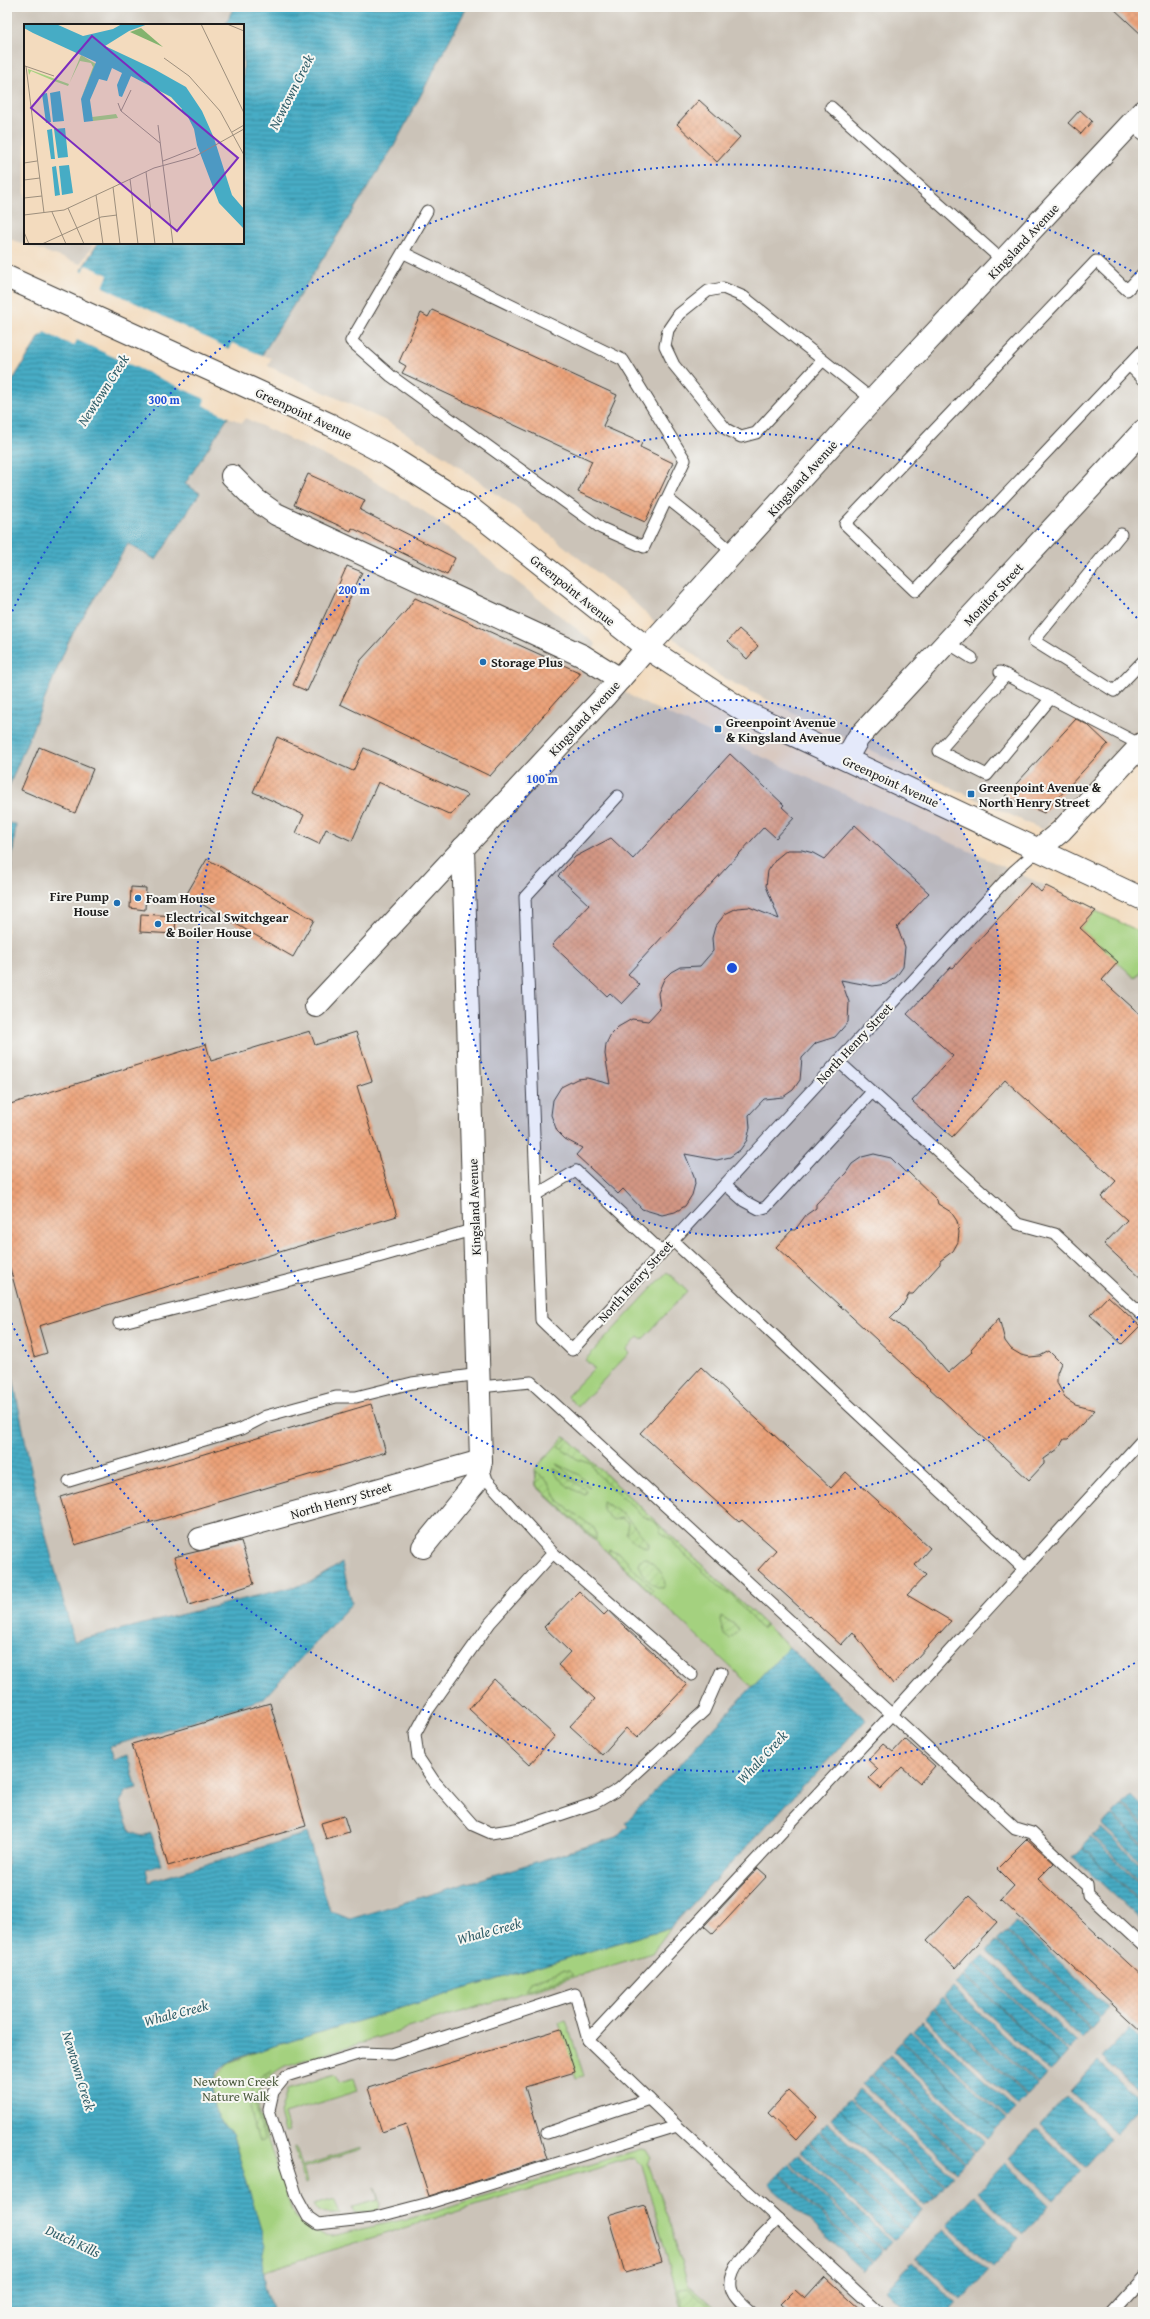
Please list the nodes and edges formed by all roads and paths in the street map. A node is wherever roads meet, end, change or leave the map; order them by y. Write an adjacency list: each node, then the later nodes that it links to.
1 (831, 107): 5 (lane)
2 (1139, 123): 5 (main road, Kingsland Avenue)
3 (427, 211): 4 (lane)
4 (404, 253): 15 (lane); 15 (lane)
5 (1004, 262): 12 (main road, Kingsland Avenue)
6 (1143, 273): 10 (lane)
7 (7, 277): 19 (main road, Greenpoint Avenue)
8 (1143, 350): 10 (lane)
9 (823, 360): 9 (lane); 12 (lane)
10 (1129, 366): 11 (lane)
11 (1143, 378)
12 (873, 400): 17 (main road, Kingsland Avenue)
13 (1143, 431): 18 (main road, Monitor Street)
14 (232, 476): 22 (main road)
15 (668, 499): 17 (lane)
16 (1121, 534): 21 (lane)
17 (733, 553): 19 (main road, Kingsland Avenue)
18 (948, 643): 20 (lane); 25 (main road, Monitor Street)
19 (647, 648): 22 (main road, Kingsland Avenue); 25 (main road, Greenpoint Avenue)
20 (972, 658)
21 (1143, 661)
22 (620, 679): 27 (main road, Kingsland Avenue)
23 (1051, 698): 23 (lane); 24 (lane)
24 (1142, 744): 28 (main road, North Henry Street)
25 (846, 759): 28 (main road, Greenpoint Avenue)
26 (618, 796): 34 (lane)
27 (464, 848): 30 (main road, Kingsland Avenue); 35 (main road, Kingsland Avenue)
28 (1038, 850): 29 (main road, Greenpoint Avenue); 31 (lane, North Henry Street)
29 (1143, 899)
30 (316, 1006)
31 (838, 1061): 32 (lane); 33 (lane, North Henry Street)
32 (872, 1092): 33 (lane); 38 (lane)
33 (725, 1184): 36 (lane, North Henry Street)
34 (537, 1194): 37 (lane); 37 (lane, North Henry Street)
35 (475, 1229): 39 (lane); 40 (main road, Kingsland Avenue)
36 (673, 1240): 37 (lane, North Henry Street); 47 (lane)
37 (662, 1252)
38 (1143, 1316)
39 (119, 1323)
40 (480, 1381): 42 (main road, Kingsland Avenue); 43 (lane); 50 (lane)
41 (1143, 1439): 47 (lane)
42 (481, 1461): 44 (main road, North Henry Street); 45 (main road, Kingsland Avenue); 46 (lane)
43 (69, 1480)
44 (200, 1539)
45 (423, 1547)
46 (553, 1553): 48 (lane); 49 (lane)
47 (1023, 1568): 50 (lane)
48 (721, 1672)
49 (692, 1675)
50 (892, 1714): 51 (lane); 52 (lane)
51 (1143, 1946)
52 (588, 2040): 53 (lane); 54 (lane)
53 (649, 2099): 54 (lane); 55 (lane)
54 (678, 2126): 56 (lane)
55 (546, 2132)
56 (778, 2219): 58 (lane); 59 (lane)
57 (1143, 2278): 60 (lane)
58 (750, 2312)
59 (879, 2312)
60 (1112, 2312)

